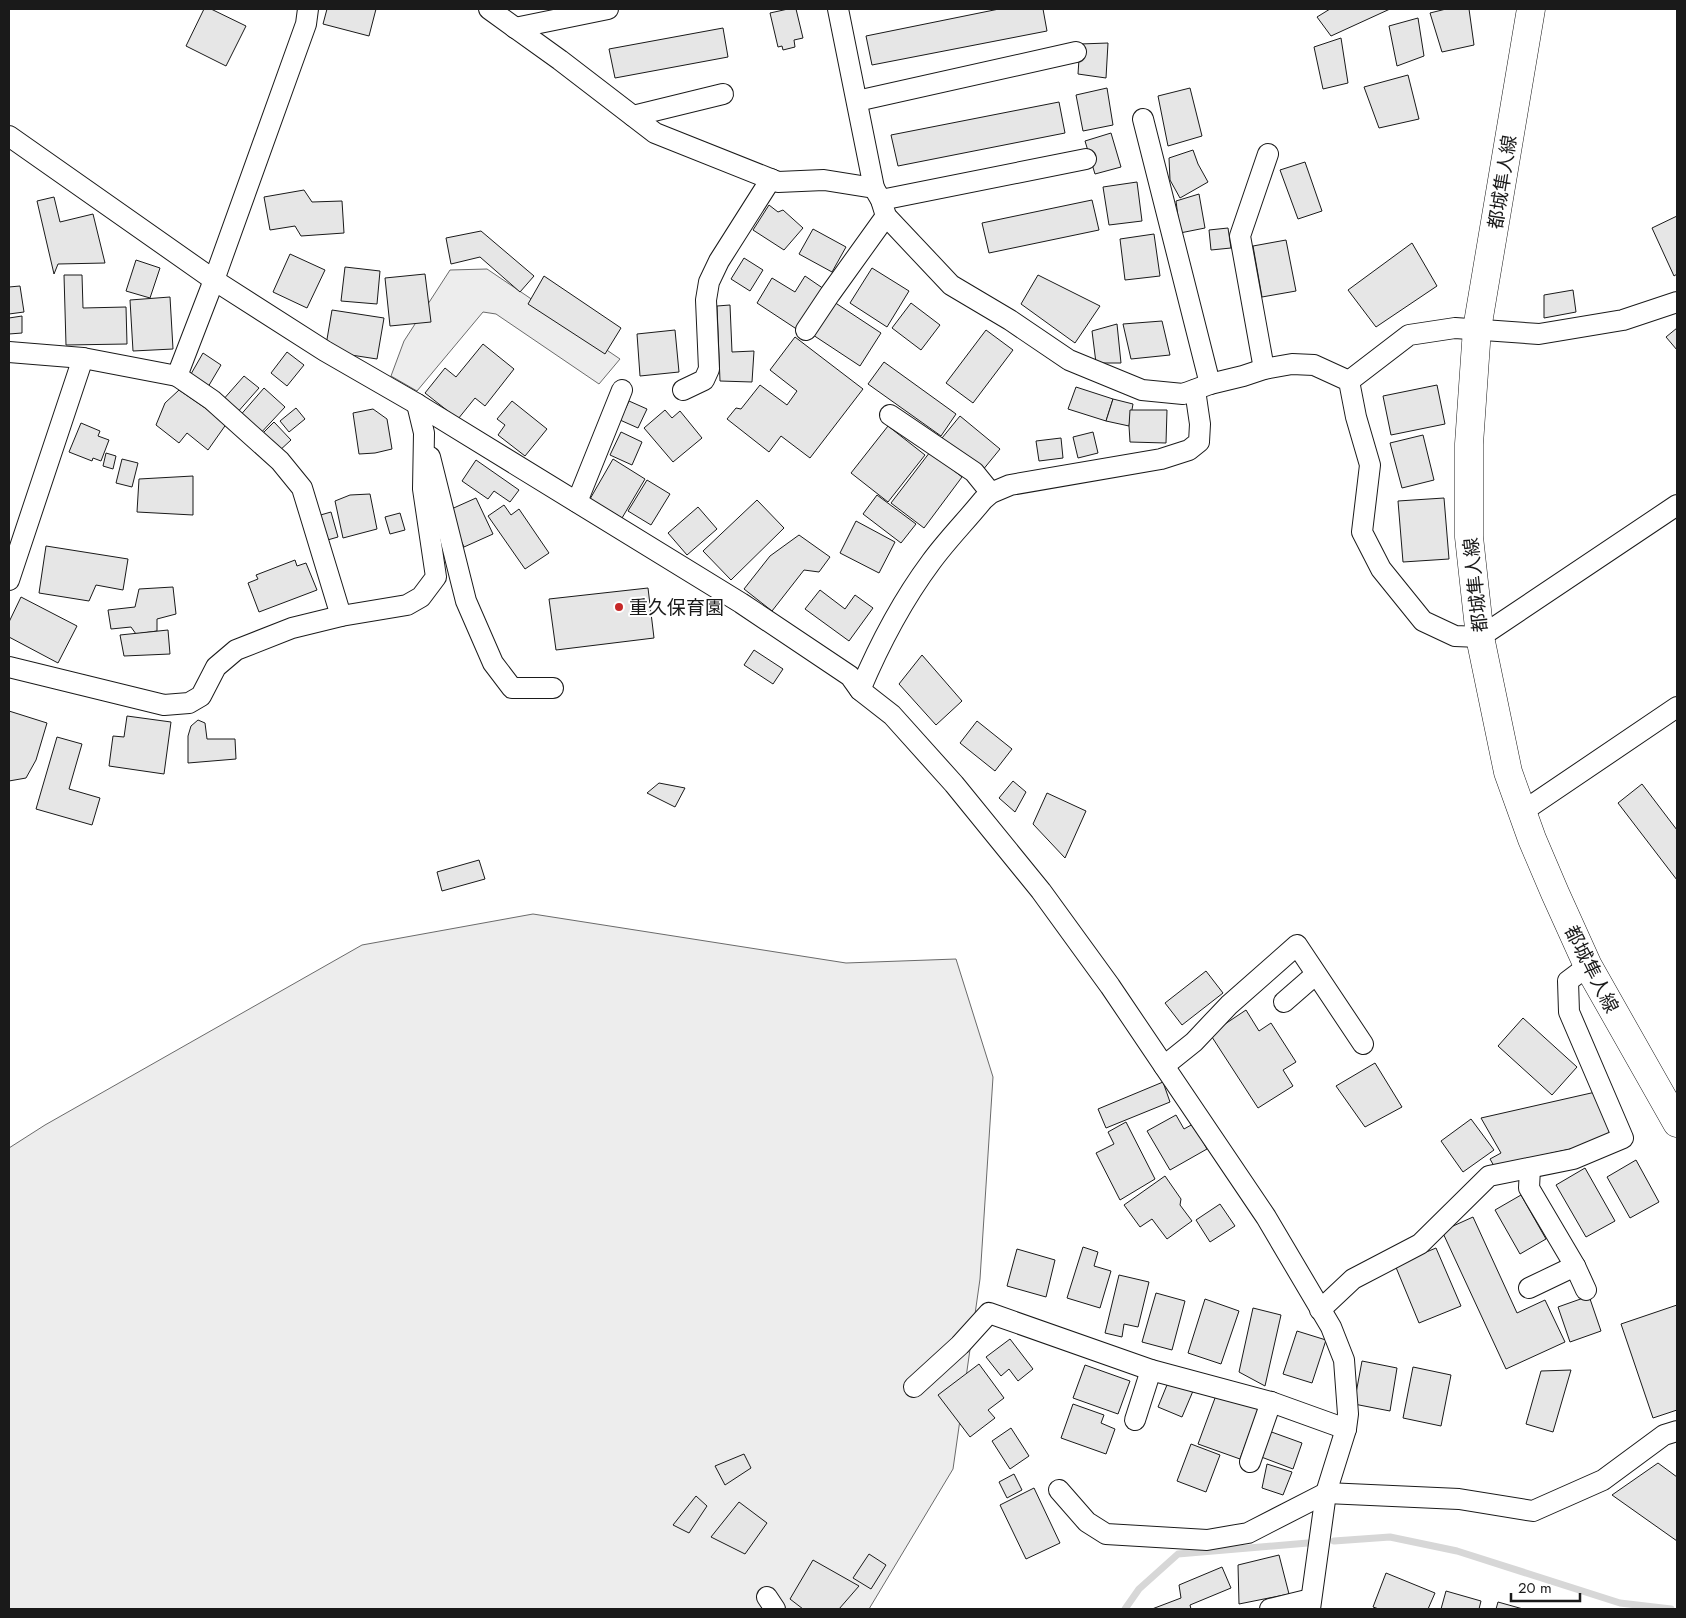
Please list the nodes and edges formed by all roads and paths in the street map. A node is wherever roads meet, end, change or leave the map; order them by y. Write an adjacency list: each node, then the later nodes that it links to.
1 (308, 9): 17 (street)
2 (488, 9): 6 (street)
3 (608, 9): 6 (street)
4 (838, 9): 9 (street)
5 (1531, 9): 19 (main road, 都城隼人線)
6 (515, 28): 10 (street)
7 (1076, 52): 9 (street)
8 (723, 94): 10 (street)
9 (857, 101): 16 (street)
10 (633, 116): 15 (street)
11 (1143, 119): 26 (street)
12 (9, 136): 17 (street)
13 (1268, 154): 23 (street)
14 (1086, 159): 16 (street)
15 (771, 179): 16 (street); 28 (street)
16 (880, 201): 20 (street); 26 (street)
17 (214, 280): 24 (street); 29 (street)
18 (1677, 302): 19 (street)
19 (1478, 329): 25 (street); 37 (main road, 都城隼人線)
20 (806, 330)
21 (9, 352): 22 (street)
22 (83, 358): 24 (street); 35 (street)
23 (1264, 369): 25 (street); 26 (street)
24 (177, 376): 36 (street)
25 (1350, 381): 37 (street)
26 (1202, 387): 32 (street)
27 (622, 390): 33 (street)
28 (683, 390)
29 (417, 404): 31 (street); 33 (street)
30 (890, 415): 32 (street)
31 (424, 433): 36 (street); 39 (street)
32 (991, 493): 40 (street)
33 (577, 502): 40 (street)
34 (1677, 505): 37 (street)
35 (9, 580)
36 (341, 616): 38 (street)
37 (1480, 637): 42 (main road, 都城隼人線)
38 (9, 667)
39 (553, 688)
40 (860, 690): 47 (street)
41 (1677, 707): 42 (street)
42 (1522, 812): 43 (main road, 都城隼人線)
43 (1588, 966): 48 (main road, 都城隼人線); 49 (street)
44 (1316, 975): 45 (street); 46 (street); 47 (street)
45 (1284, 1002)
46 (1362, 1044)
47 (1164, 1066): 53 (street)
48 (1676, 1119)
49 (1530, 1168): 50 (street); 53 (street)
50 (1575, 1266): 51 (street); 52 (street)
51 (1529, 1288)
52 (1586, 1290)
53 (1320, 1310): 58 (street)
54 (1151, 1370): 55 (street); 56 (street); 57 (street)
55 (914, 1387)
56 (1271, 1402): 58 (street); 60 (street)
57 (1135, 1420)
58 (1346, 1429): 62 (street)
59 (1677, 1431): 62 (street)
60 (1250, 1462)
61 (1059, 1490): 62 (street)
62 (1326, 1493): 63 (street)
63 (1311, 1604): 64 (street)
64 (1270, 1609)

